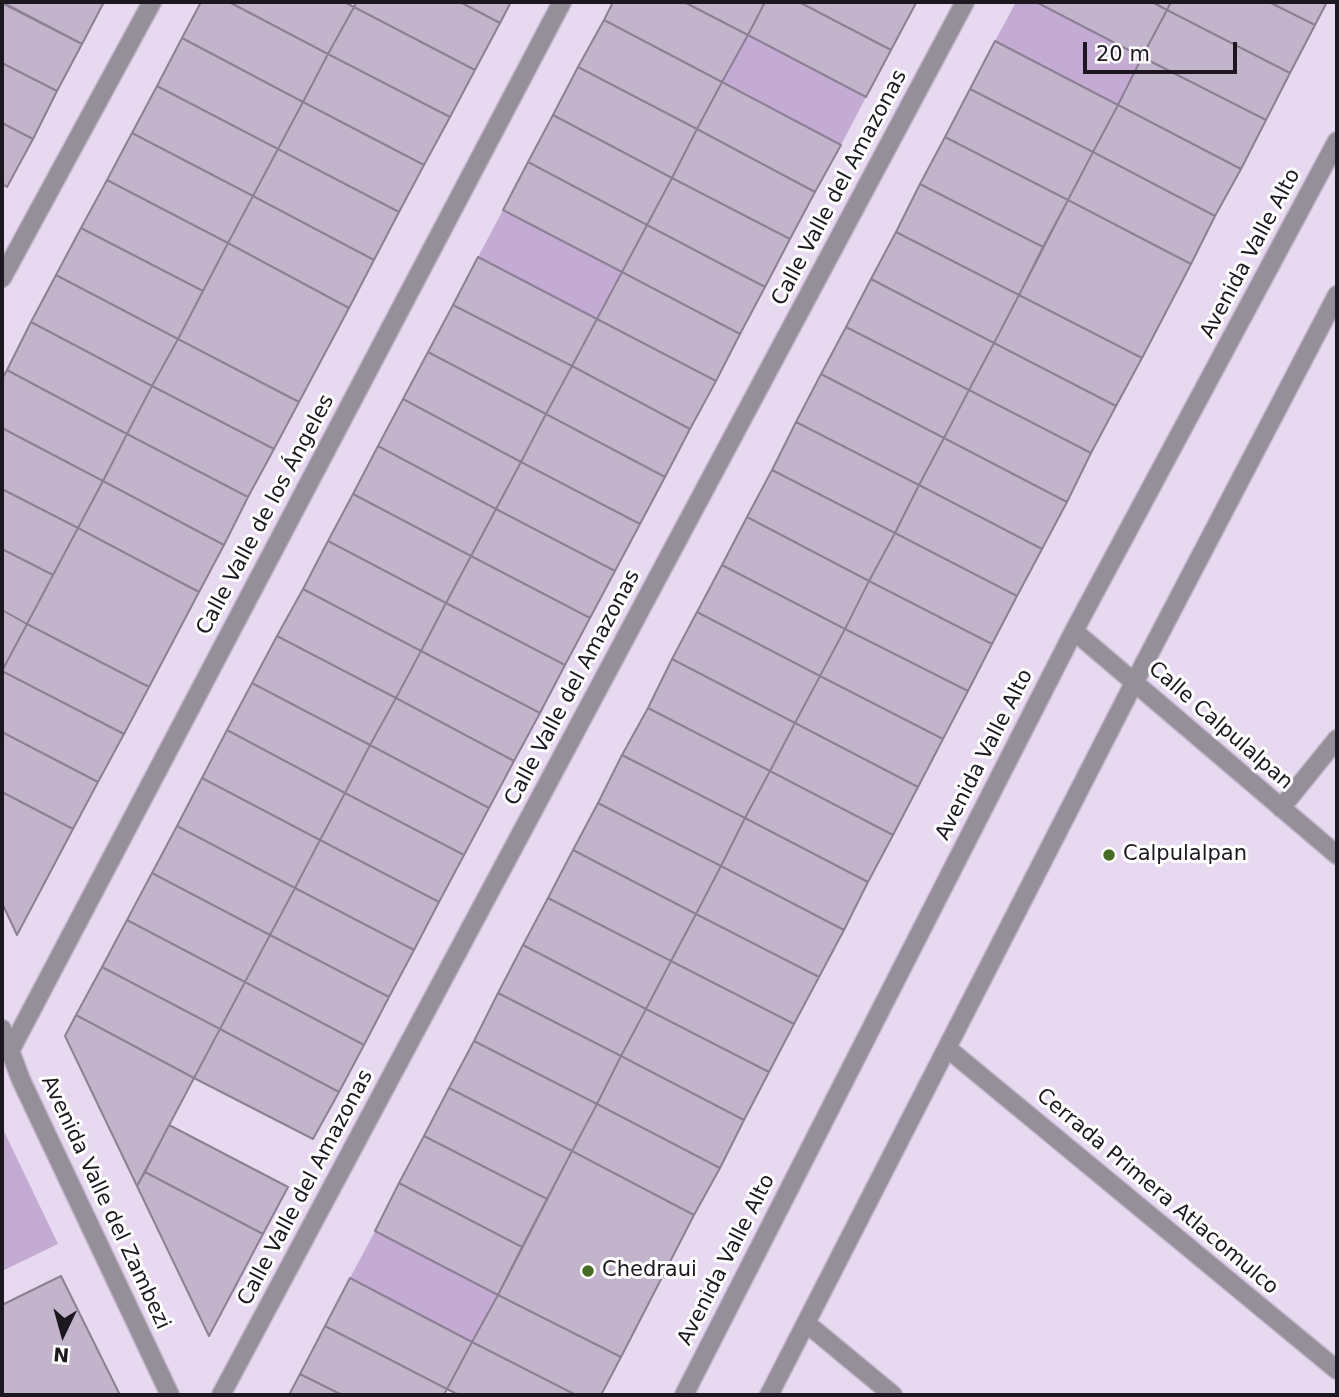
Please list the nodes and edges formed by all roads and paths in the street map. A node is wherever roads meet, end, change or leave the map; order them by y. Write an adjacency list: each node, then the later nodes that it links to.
1 (152, 2): 5 (street)
2 (562, 2): 14 (street, Calle Valle de los Ángeles)
3 (965, 2): 18 (street, Calle Valle del Amazonas)
4 (1337, 141): 7 (street, Avenida Valle Alto)
5 (2, 278)
6 (1337, 295): 8 (street)
7 (1074, 631): 8 (street, Calle Calpulalpan); 19 (street, Avenida Valle Alto)
8 (1134, 683): 10 (street, Calle Calpulalpan); 13 (street)
9 (1337, 739): 10 (street)
10 (1281, 808): 11 (street, Calle Calpulalpan)
11 (1337, 855)
12 (2, 1029): 14 (street, Avenida Valle del Zambezi)
13 (947, 1048): 15 (street); 16 (street, Cerrada Primera Atlacomulco)
14 (11, 1049): 17 (street, Avenida Valle del Zambezi)
15 (806, 1324): 20 (street); 21 (street)
16 (1337, 1370)
17 (170, 1395)
18 (221, 1395)
19 (684, 1395)
20 (769, 1395)
21 (893, 1395)

